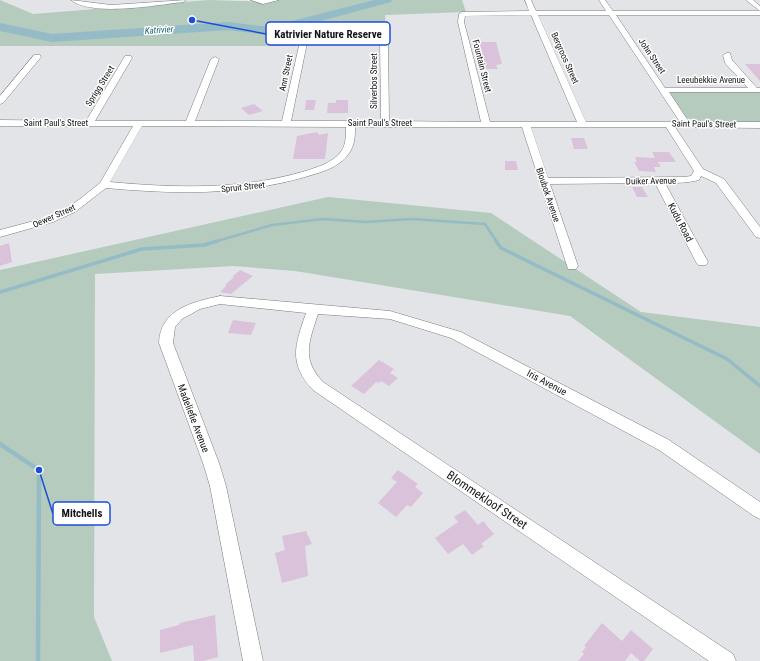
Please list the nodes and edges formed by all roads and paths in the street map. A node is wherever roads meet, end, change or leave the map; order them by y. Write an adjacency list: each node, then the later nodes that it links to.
1 (74, 0): 2 (street)
2 (183, 0)
3 (254, 0): 4 (street)
4 (276, 0)
5 (528, 0): 9 (street, Bergroos Street)
6 (602, 0): 10 (street, John Street)
7 (749, 0): 8 (street)
8 (760, 9)
9 (534, 13): 10 (street); 24 (street, Fountain Street); 29 (street, Bergroos Street)
10 (611, 13): 11 (street); 17 (street, John Street)
11 (760, 13)
12 (384, 38): 23 (street, Silverbos Street); 27 (street, Ann Street)
13 (727, 55): 18 (street)
14 (37, 57): 19 (street)
15 (128, 58): 20 (street, Sprigg Street)
16 (215, 59): 26 (street)
17 (662, 90): 18 (street, Leeubekkie Avenue); 31 (street, John Street)
18 (757, 90)
19 (0, 101)
20 (88, 123): 21 (street, Saint Paul's Street); 25 (street, Saint Paul's Street)
21 (139, 123): 26 (street, Saint Paul's Street); 36 (street, Oewer Street)
22 (351, 123): 23 (street, Saint Paul's Street); 27 (street, Saint Paul's Street); 36 (street, Spruit Street)
23 (385, 123): 24 (street, Saint Paul's Street)
24 (486, 123): 28 (street, Saint Paul's Street)
25 (0, 124)
26 (189, 124): 27 (street, Saint Paul's Street)
27 (286, 124)
28 (525, 124): 29 (street, Saint Paul's Street); 34 (street, Bloubok Avenue)
29 (583, 124): 30 (street, Saint Paul's Street)
30 (668, 124): 31 (street, Saint Paul's Street); 33 (street)
31 (686, 124): 32 (street, Saint Paul's Street)
32 (760, 125)
33 (699, 170): 35 (street, Duiker Avenue); 38 (street)
34 (543, 181): 35 (street, Duiker Avenue); 40 (street, Bloubok Avenue)
35 (659, 181): 39 (street, Kudu Road)
36 (104, 185): 37 (street, Oewer Street)
37 (0, 234)
38 (760, 235)
39 (702, 262)
40 (572, 266)
41 (313, 309): 42 (street, Iris Avenue); 43 (street, Madeliefie Avenue); 44 (street, Blommekloof Street)
42 (760, 511)
43 (253, 661)
44 (726, 661)

